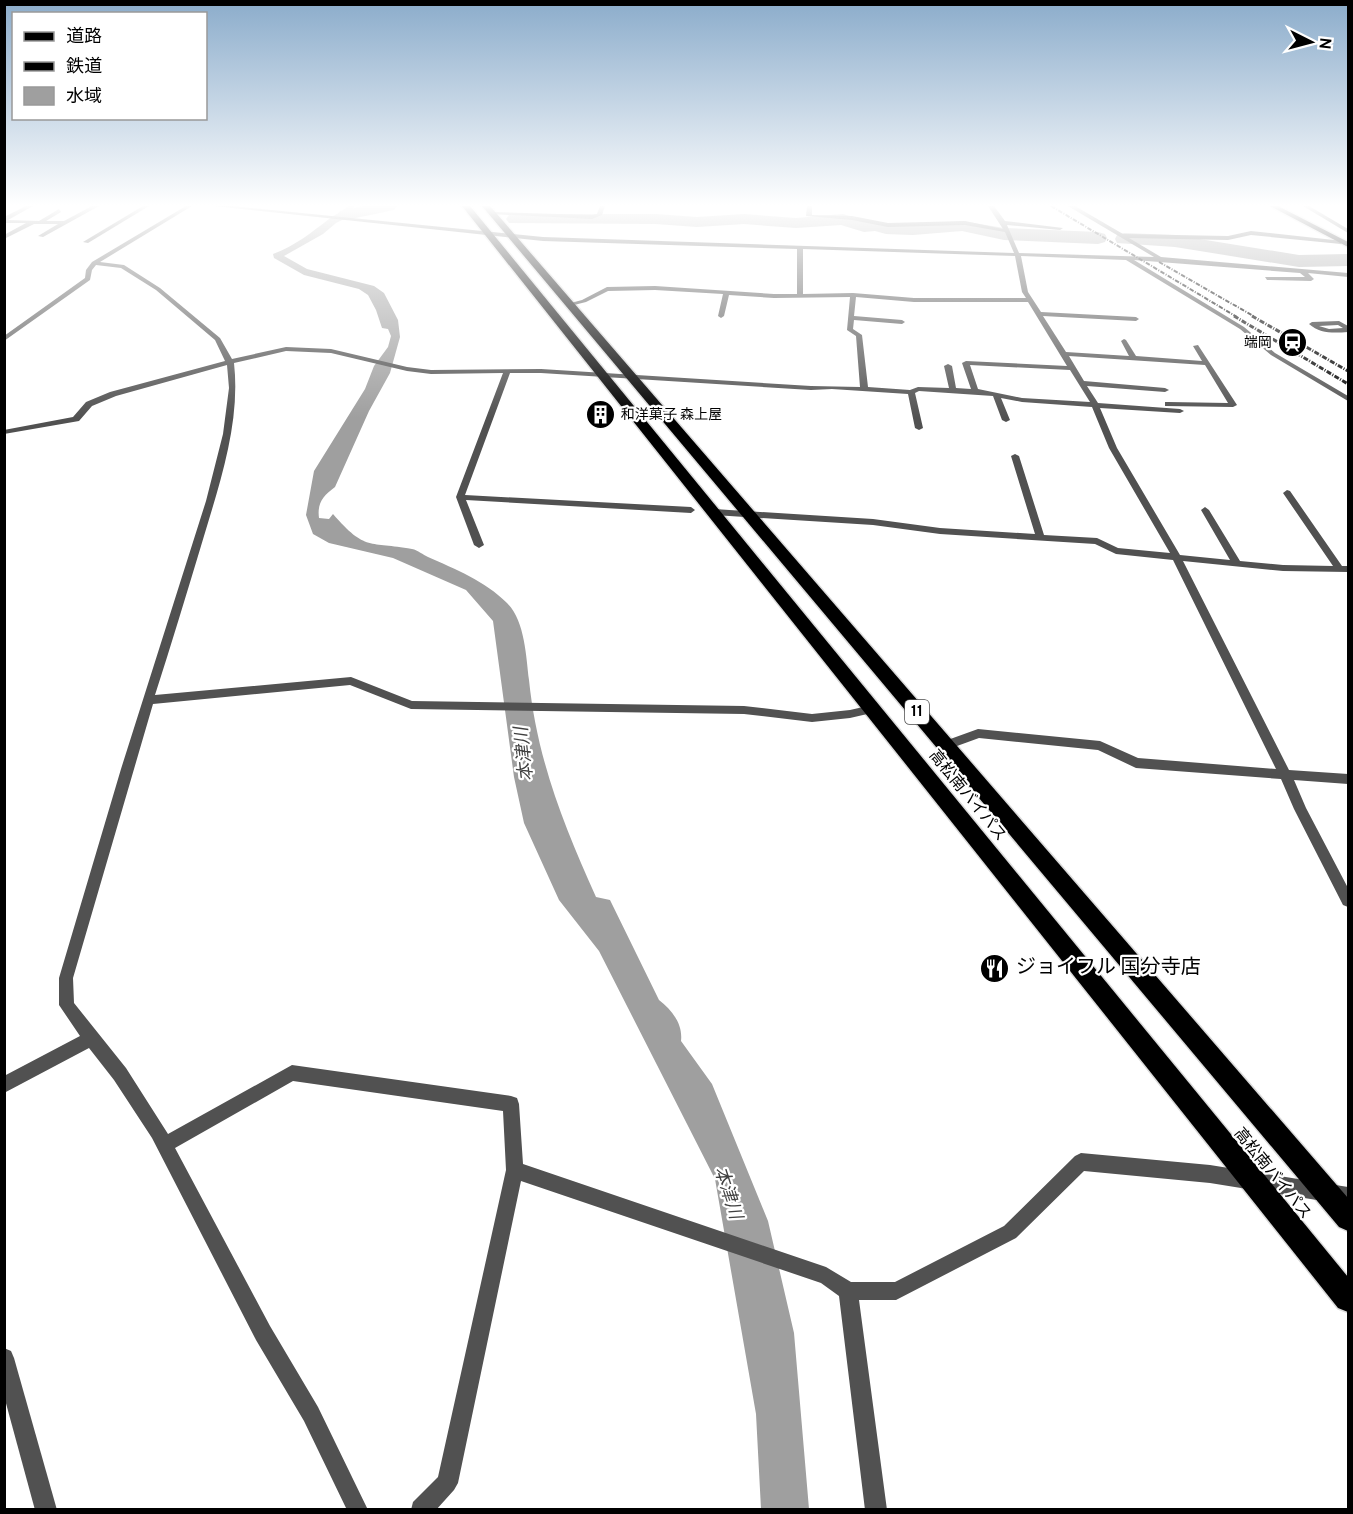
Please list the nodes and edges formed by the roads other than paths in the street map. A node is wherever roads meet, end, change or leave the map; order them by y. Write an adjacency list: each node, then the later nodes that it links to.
1 (87, 277): 20 (street)
2 (139, 277): 25 (street)
3 (523, 277): 30 (highway, 高松南バイパス / 11)
4 (547, 277): 14 (highway, 高松南バイパス / 11)
5 (800, 277): 11 (street)
6 (1024, 277): 13 (street)
7 (1158, 277): 39 (street)
8 (1308, 277): 9 (street)
9 (1267, 278)
10 (726, 294): 11 (street); 14 (street); 16 (street)
11 (800, 295): 12 (street)
12 (853, 295): 13 (street); 17 (street)
13 (1030, 300): 15 (street)
14 (570, 304): 31 (highway, 高松南バイパス / 11)
15 (1038, 314): 18 (street); 23 (street)
16 (722, 316)
17 (851, 318): 19 (street); 33 (street)
18 (1136, 319)
19 (902, 322)
20 (4, 339)
21 (1124, 341): 24 (street)
22 (1196, 346): 26 (street)
23 (1064, 354): 24 (street); 28 (street)
24 (1134, 359): 26 (street)
25 (230, 363): 29 (street); 44 (street); 57 (street)
26 (1207, 363): 40 (street)
27 (948, 366): 34 (street)
28 (1072, 368): 32 (street); 36 (street)
29 (507, 373): 30 (street); 47 (street)
30 (603, 375): 31 (street); 50 (highway, 高松南バイパス / 11)
31 (631, 376): 33 (street); 51 (highway, 高松南バイパス / 11)
32 (1082, 383): 35 (street); 40 (street)
33 (864, 389): 37 (street)
34 (952, 390): 36 (street); 37 (street)
35 (1165, 390)
36 (975, 391): 38 (street)
37 (911, 392): 43 (street)
38 (996, 394): 40 (street); 42 (street)
39 (1348, 399)
40 (1093, 402): 41 (street); 54 (street)
41 (1180, 411)
42 (1006, 420)
43 (919, 428)
44 (4, 432)
45 (1015, 456): 52 (street)
46 (1287, 492): 56 (street)
47 (460, 497): 48 (street); 53 (street)
48 (691, 510)
49 (1205, 510): 55 (street)
50 (714, 512): 51 (street); 58 (highway, 高松南バイパス / 11)
51 (748, 513): 52 (street); 59 (highway, 高松南バイパス / 11)
52 (1040, 537): 54 (street)
53 (479, 545)
54 (1177, 558): 55 (street); 60 (street)
55 (1237, 564): 56 (street)
56 (1344, 568)
57 (148, 700): 58 (street); 63 (street)
58 (872, 709): 67 (highway, 高松南バイパス / 11)
59 (946, 745): 60 (street); 68 (highway, 高松南バイパス / 11)
60 (1285, 774): 61 (street); 62 (street)
61 (1348, 779)
62 (1348, 901)
63 (91, 1039): 64 (street); 65 (street)
64 (4, 1085)
65 (164, 1145): 66 (street); 75 (street)
66 (516, 1170): 71 (street); 76 (street)
67 (1253, 1181): 68 (street); 71 (street); 72 (highway, 高松南バイパス / 11)
68 (1327, 1193): 69 (street); 70 (highway, 高松南バイパス / 11)
69 (1348, 1196)
70 (1348, 1218)
71 (848, 1291): 77 (street)
72 (1348, 1298)
73 (4, 1358): 74 (street)
74 (46, 1509)
75 (358, 1509)
76 (421, 1509)
77 (876, 1509)

